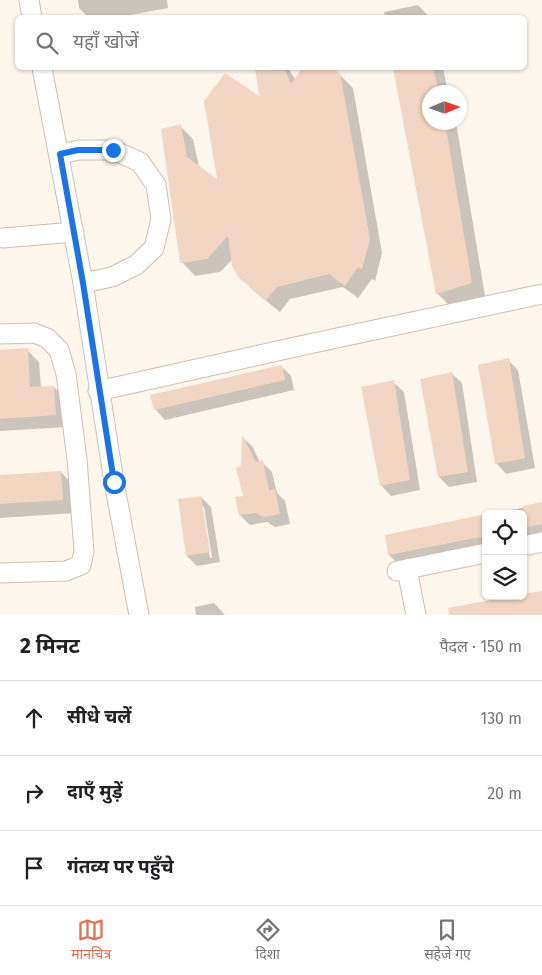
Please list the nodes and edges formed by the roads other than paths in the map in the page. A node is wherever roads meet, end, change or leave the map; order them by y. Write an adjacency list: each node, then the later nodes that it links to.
1 (29, 0): 2 (street)
2 (32, 15)
3 (42, 70): 4 (street)
4 (60, 154): 5 (street); 7 (street)
5 (74, 232): 6 (street); 7 (street)
6 (1, 240)
7 (83, 283): 10 (street)
8 (542, 294): 10 (street)
9 (0, 334): 14 (street)
10 (98, 391): 15 (street)
11 (542, 542): 12 (street)
12 (527, 545)
13 (482, 554): 16 (street)
14 (0, 573)
15 (139, 615)
16 (416, 615)

